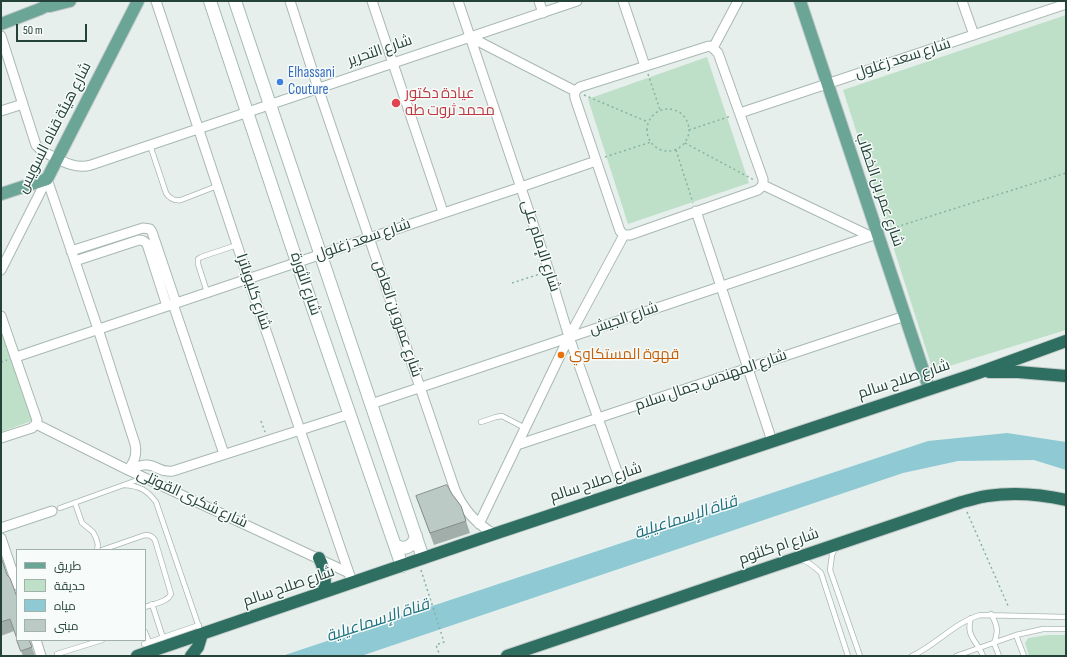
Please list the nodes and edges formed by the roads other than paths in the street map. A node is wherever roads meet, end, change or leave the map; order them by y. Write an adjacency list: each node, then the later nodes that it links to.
1 (56, 1): 17 (main road)
2 (70, 1): 17 (main road)
3 (138, 1): 36 (main road, شارع هيئة قناه السويس)
4 (156, 1): 34 (street, شارع كليوباترا)
5 (210, 1): 32 (street, شارع الثورة)
6 (235, 1): 30 (street, شارع الثورة)
7 (290, 1): 27 (street, شارع عمرو بن العاص)
8 (372, 1): 24 (street)
9 (458, 1): 22 (street, شارع الإمام على)
10 (539, 1): 18 (street)
11 (577, 1): 18 (street, شارع التحرير)
12 (623, 1): 25 (street)
13 (738, 1): 23 (street)
14 (800, 1): 26 (main road, شارع عمر بن الخطاب)
15 (962, 1): 20 (street)
16 (1066, 4): 20 (street, شارع سعد زغلول)
17 (40, 9): 19 (main road)
18 (543, 13): 22 (street, شارع التحرير)
19 (1, 24)
20 (974, 35): 26 (street, شارع سعد زغلول)
21 (1, 36): 29 (street, شارع التحرير)
22 (470, 37): 24 (street, شارع التحرير); 28 (street); 41 (street, شارع الإمام على)
23 (713, 48): 25 (street); 33 (street)
24 (393, 63): 27 (street, شارع التحرير); 44 (street)
25 (645, 66): 28 (street)
26 (827, 84): 33 (street, شارع سعد زغلول); 46 (main road, شارع عمر بن الخطاب)
27 (318, 88): 30 (street, شارع التحرير); 47 (street, شارع عمرو بن العاص)
28 (575, 92): 37 (street)
29 (23, 104): 31 (street); 36 (street, شارع التحرير)
30 (270, 105): 32 (street, شارع التحرير); 50 (street, شارع الثورة)
31 (1, 111)
32 (248, 112): 34 (street, شارع التحرير); 52 (street, شارع الثورة)
33 (740, 113): 39 (street)
34 (198, 129): 35 (street, شارع التحرير); 40 (street, شارع كليوباترا)
35 (150, 145): 36 (street, شارع التحرير); 40 (lane)
36 (57, 159): 38 (main road, شارع هيئة قناه السويس)
37 (596, 160): 41 (street, شارع سعد زغلول); 45 (street)
38 (47, 179): 42 (main road); 49 (street); 53 (street, شارع هيئة قناه السويس)
39 (763, 185): 43 (street); 46 (street)
40 (218, 186): 48 (street, شارع كليوباترا)
41 (521, 187): 44 (street, شارع سعد زغلول); 61 (street, شارع الإمام على)
42 (1, 194)
43 (696, 211): 45 (street); 55 (street)
44 (443, 212): 47 (street, شارع سعد زغلول)
45 (624, 235): 61 (street)
46 (874, 235): 55 (street, شارع الجيش); 59 (main road, شارع عمر بن الخطاب)
47 (369, 238): 50 (street, شارع سعد زغلول); 67 (street, شارع عمرو بن العاص)
48 (237, 245): 54 (street, شارع كليوباترا); 56 (lane)
49 (71, 251): 51 (street); 57 (street)
50 (320, 254): 52 (street, شارع سعد زغلول); 69 (street, شارع الثورة)
51 (75, 261): 57 (street); 60 (street)
52 (298, 262): 54 (street, شارع سعد زغلول); 70 (street, شارع الثورة)
53 (1, 270)
54 (248, 278): 56 (street, شارع سعد زغلول); 75 (street, شارع كليوباترا)
55 (720, 286): 61 (street, شارع الجيش); 64 (street)
56 (207, 292): 57 (street, شارع سعد زغلول)
57 (172, 304): 60 (street, شارع سعد زغلول); 79 (street)
58 (1, 316): 63 (street)
59 (905, 316): 64 (street, شارع المهندس جمال سلام); 68 (main road, شارع عمر بن الخطاب)
60 (98, 329): 63 (street, شارع سعد زغلول); 80 (street)
61 (570, 337): 67 (street, شارع الجيش); 71 (street, شارع الإمام على); 74 (street)
62 (1066, 341): 65 (highway, شارع صلاح سالم)
63 (16, 357): 73 (street)
64 (748, 368): 71 (street, شارع المهندس جمال سلام); 77 (street)
65 (978, 373): 66 (highway); 68 (highway, شارع صلاح سالم)
66 (1066, 376)
67 (420, 387): 69 (street, شارع الجيش); 87 (street, شارع عمرو بن العاص)
68 (929, 388): 77 (highway, شارع صلاح سالم)
69 (371, 404): 90 (street, شارع الثورة)
70 (350, 414): 75 (street); 93 (street, شارع الثورة)
71 (598, 419): 78 (street, شارع المهندس جمال سلام); 83 (street, شارع الإمام على)
72 (481, 422): 74 (lane)
73 (36, 424): 76 (street); 80 (street, شارع شكرى القوتلى)
74 (525, 428): 78 (street)
75 (300, 430): 79 (street); 100 (street, شارع كليوباترا)
76 (1, 438)
77 (772, 441): 83 (highway, شارع صلاح سالم)
78 (517, 445): 87 (street)
79 (224, 454): 80 (street)
80 (128, 470): 81 (street, شارع شكرى القوتلى)
81 (145, 478): 82 (lane); 96 (street, شارع شكرى القوتلى)
82 (124, 485): 85 (lane); 109 (lane)
83 (624, 491): 89 (highway, شارع صلاح سالم)
84 (1066, 500): 92 (highway, شارع ام كلثوم)
85 (75, 503): 86 (lane); 94 (lane)
86 (56, 510): 88 (street)
87 (479, 524): 89 (street, شارع عمرو بن العاص)
88 (1, 528)
89 (494, 534): 97 (highway, شارع صلاح سالم)
90 (416, 536): 93 (street); 97 (street, شارع الثورة)
91 (1, 538): 101 (street)
92 (839, 544): 98 (highway, شارع ام كلثوم); 123 (lane)
93 (395, 545): 99 (street, شارع الثورة)
94 (97, 549)
95 (105, 549): 103 (lane)
96 (319, 558): 100 (street, شارع شكرى القوتلى); 102 (highway)
97 (420, 559): 99 (highway, شارع صلاح سالم)
98 (795, 559): 121 (highway, شارع ام كلثوم); 122 (lane)
99 (402, 566): 100 (highway, شارع صلاح سالم)
100 (350, 578): 102 (highway, شارع صلاح سالم)
101 (16, 582)
102 (324, 592): 109 (highway, شارع صلاح سالم)
103 (152, 604): 104 (lane); 111 (lane)
104 (146, 607)
105 (990, 614): 106 (lane); 107 (lane); 115 (lane)
106 (1066, 617)
107 (971, 618): 116 (lane); 124 (lane)
108 (1066, 629): 110 (lane)
109 (200, 630): 111 (lane); 119 (highway, شارع صلاح سالم); 120 (highway)
110 (1016, 635): 115 (lane); 128 (lane)
111 (162, 638): 114 (lane)
112 (36, 641): 118 (street)
113 (99, 641): 117 (lane)
114 (146, 641)
115 (994, 643): 116 (lane); 127 (lane)
116 (980, 648): 125 (lane); 126 (lane)
117 (57, 654)
118 (41, 656)
119 (137, 656)
120 (191, 656)
121 (507, 656)
122 (848, 656)
123 (860, 656)
124 (912, 656)
125 (956, 656)
126 (983, 656)
127 (998, 656)
128 (1024, 656)

